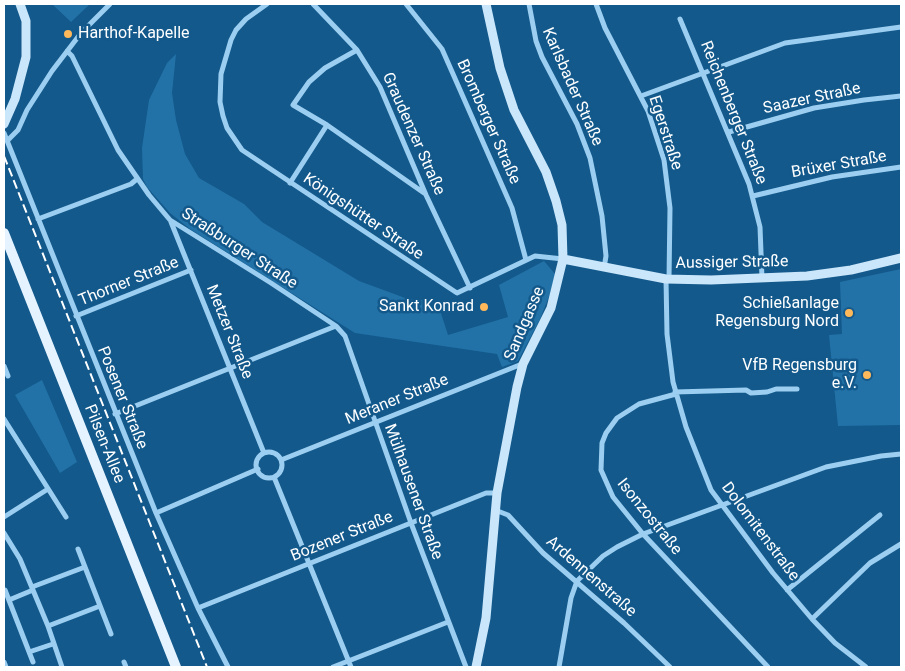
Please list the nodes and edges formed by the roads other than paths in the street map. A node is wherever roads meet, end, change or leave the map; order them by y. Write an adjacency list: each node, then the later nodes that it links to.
1 (20, 4): 16 (street)
2 (110, 4): 12 (street)
3 (268, 4): 23 (street, Königshütter Straße)
4 (313, 4): 11 (street, Graudenzer Straße)
5 (406, 4): 31 (street, Bromberger Straße)
6 (486, 4): 30 (street, Sandgasse)
7 (529, 4): 32 (street, Karlsbader Straße)
8 (596, 4): 14 (street, Egerstraße)
9 (680, 19): 13 (street, Reichenberger Straße)
10 (901, 27): 13 (street)
11 (357, 50): 17 (street); 24 (street, Graudenzer Straße)
12 (67, 51): 20 (street); 22 (street, Straßburger Straße)
13 (702, 72): 14 (street); 18 (street, Reichenberger Straße)
14 (641, 96): 35 (street, Egerstraße)
15 (901, 96): 18 (street, Saazer Straße)
16 (4, 124)
17 (326, 125): 23 (street); 24 (street)
18 (729, 132): 25 (street, Reichenberger Straße)
19 (4, 133): 20 (street, Posener Straße)
20 (7, 141): 26 (street, Posener Straße)
21 (901, 167): 25 (street, Brüxer Straße)
22 (137, 179): 26 (street); 27 (street, Straßburger Straße)
23 (290, 183): 36 (street, Königshütter Straße)
24 (426, 195): 36 (street, Graudenzer Straße)
25 (753, 196): 34 (street, Reichenberger Straße)
26 (38, 219): 37 (street, Posener Straße)
27 (170, 220): 33 (street, Metzer Straße); 38 (street, Straßburger Straße)
28 (4, 232): 87 (main road, Pilsen-Allee)
29 (901, 258): 34 (street, Aussiger Straße)
30 (563, 259): 31 (street); 32 (street, Aussiger Straße); 39 (street, Sandgasse)
31 (526, 260): 36 (street)
32 (604, 268): 35 (street, Aussiger Straße)
33 (191, 270): 37 (street, Thorner Straße); 41 (street, Metzer Straße)
34 (762, 278): 35 (street, Aussiger Straße)
35 (667, 279): 44 (street, Dolomitenstraße)
36 (470, 288)
37 (76, 316): 45 (street, Posener Straße)
38 (336, 326): 41 (street); 47 (street, Mülhausener Straße)
39 (523, 364): 47 (street, Meraner Straße); 54 (street, Sandgasse)
40 (4, 366): 42 (street)
41 (231, 368): 45 (street); 48 (street, Metzer Straße)
42 (8, 376)
43 (797, 389): 44 (street, Isonzostraße)
44 (676, 393): 55 (street, Dolomitenstraße); 62 (street, Isonzostraße)
45 (115, 414): 57 (street, Posener Straße)
46 (4, 418): 53 (street)
47 (375, 423): 50 (street, Meraner Straße); 61 (street, Mülhausener Straße)
48 (264, 453): 50 (street); 51 (street)
49 (901, 454): 55 (street)
50 (281, 460): 52 (street)
51 (258, 469): 52 (street); 57 (street)
52 (274, 477): 66 (street)
53 (48, 489): 59 (street); 60 (street)
54 (497, 494): 56 (street, Sandgasse); 61 (street, Bozener Straße)
55 (721, 505): 62 (street); 71 (street, Dolomitenstraße)
56 (494, 509): 68 (street, Ardennenstraße); 92 (street, Sandgasse)
57 (156, 512): 74 (street, Posener Straße)
58 (880, 515): 71 (street)
59 (4, 516)
60 (66, 517)
61 (411, 523): 66 (street, Bozener Straße); 76 (street, Mülhausener Straße)
62 (643, 534): 68 (street); 84 (street, Isonzostraße)
63 (5, 536): 69 (street)
64 (901, 544): 75 (street)
65 (78, 549): 67 (street)
66 (308, 564): 74 (street, Bozener Straße); 81 (street)
67 (85, 567): 69 (street); 73 (street)
68 (577, 582): 93 (street); 94 (street, Ardennenstraße)
69 (32, 588): 72 (street); 77 (street)
70 (5, 590): 72 (street)
71 (787, 590): 75 (street, Dolomitenstraße)
72 (9, 600): 80 (street)
73 (100, 606): 77 (street); 78 (street)
74 (198, 608): 88 (street, Posener Straße)
75 (812, 619): 95 (street, Dolomitenstraße)
76 (448, 622): 81 (street); 91 (street, Mülhausener Straße)
77 (48, 626): 79 (street)
78 (111, 634)
79 (53, 644): 80 (street); 86 (street)
80 (29, 652): 83 (street)
81 (348, 661): 89 (street); 90 (street)
82 (4, 662): 85 (street)
83 (33, 662)
84 (766, 666)
85 (6, 667)
86 (62, 667)
87 (176, 667)
88 (228, 667)
89 (333, 667)
90 (351, 667)
91 (466, 667)
92 (476, 667)
93 (559, 667)
94 (670, 667)
95 (866, 667)

